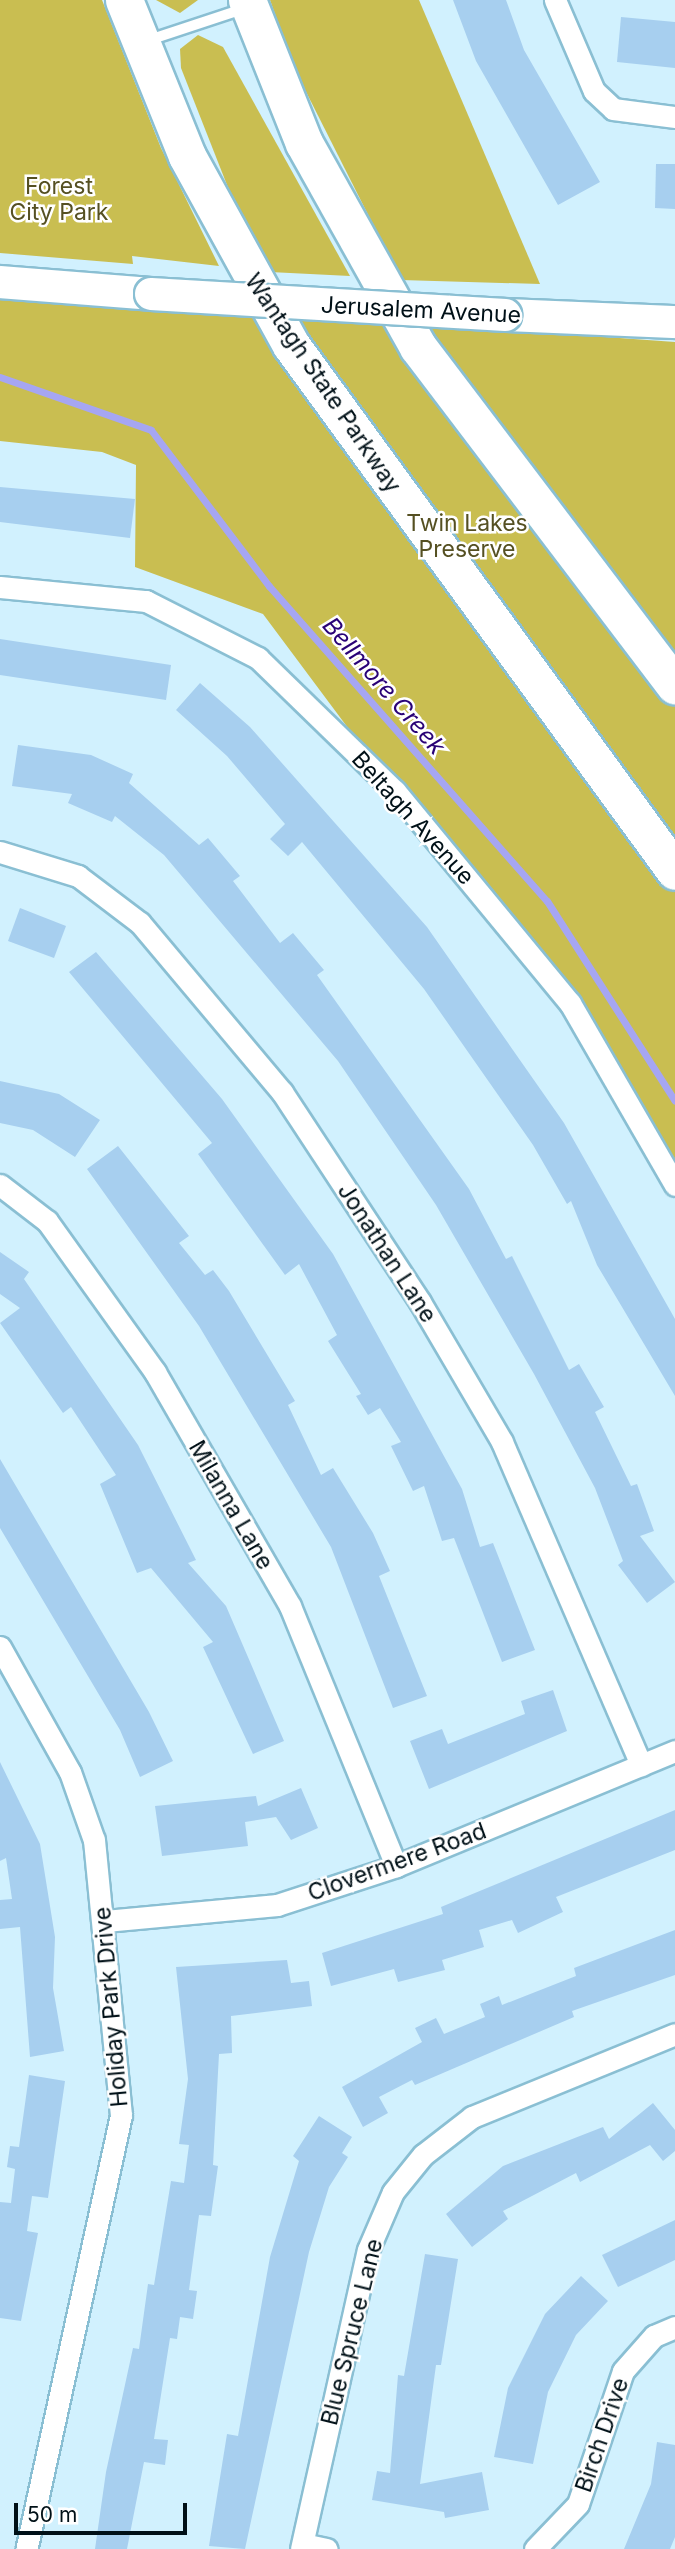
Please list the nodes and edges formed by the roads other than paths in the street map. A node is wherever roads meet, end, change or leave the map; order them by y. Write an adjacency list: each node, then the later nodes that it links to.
1 (124, 0): 4 (highway, Wantagh State Parkway)
2 (555, 0): 5 (street)
3 (248, 4): 4 (lane); 9 (highway)
4 (139, 43): 11 (highway, Wantagh State Parkway)
5 (675, 117)
6 (0, 282): 7 (main road, Jerusalem Avenue, bridge)
7 (675, 322)
8 (0, 587): 13 (street, Beltagh Avenue)
9 (675, 684)
10 (0, 852): 16 (street, Jonathan Lane)
11 (675, 871)
12 (0, 1185): 17 (street, Milanna Lane)
13 (675, 1185)
14 (0, 1647): 18 (street, Holiday Park Drive)
15 (675, 1751): 16 (street, Clovermere Road)
16 (641, 1765): 17 (street, Clovermere Road)
17 (396, 1866): 18 (street, Clovermere Road)
18 (106, 1921): 22 (street, Holiday Park Drive)
19 (675, 2034): 21 (street, Blue Spruce Lane)
20 (675, 2328): 24 (street, Birch Drive)
21 (302, 2547): 23 (street)
22 (26, 2549)
23 (326, 2549)
24 (535, 2549)

